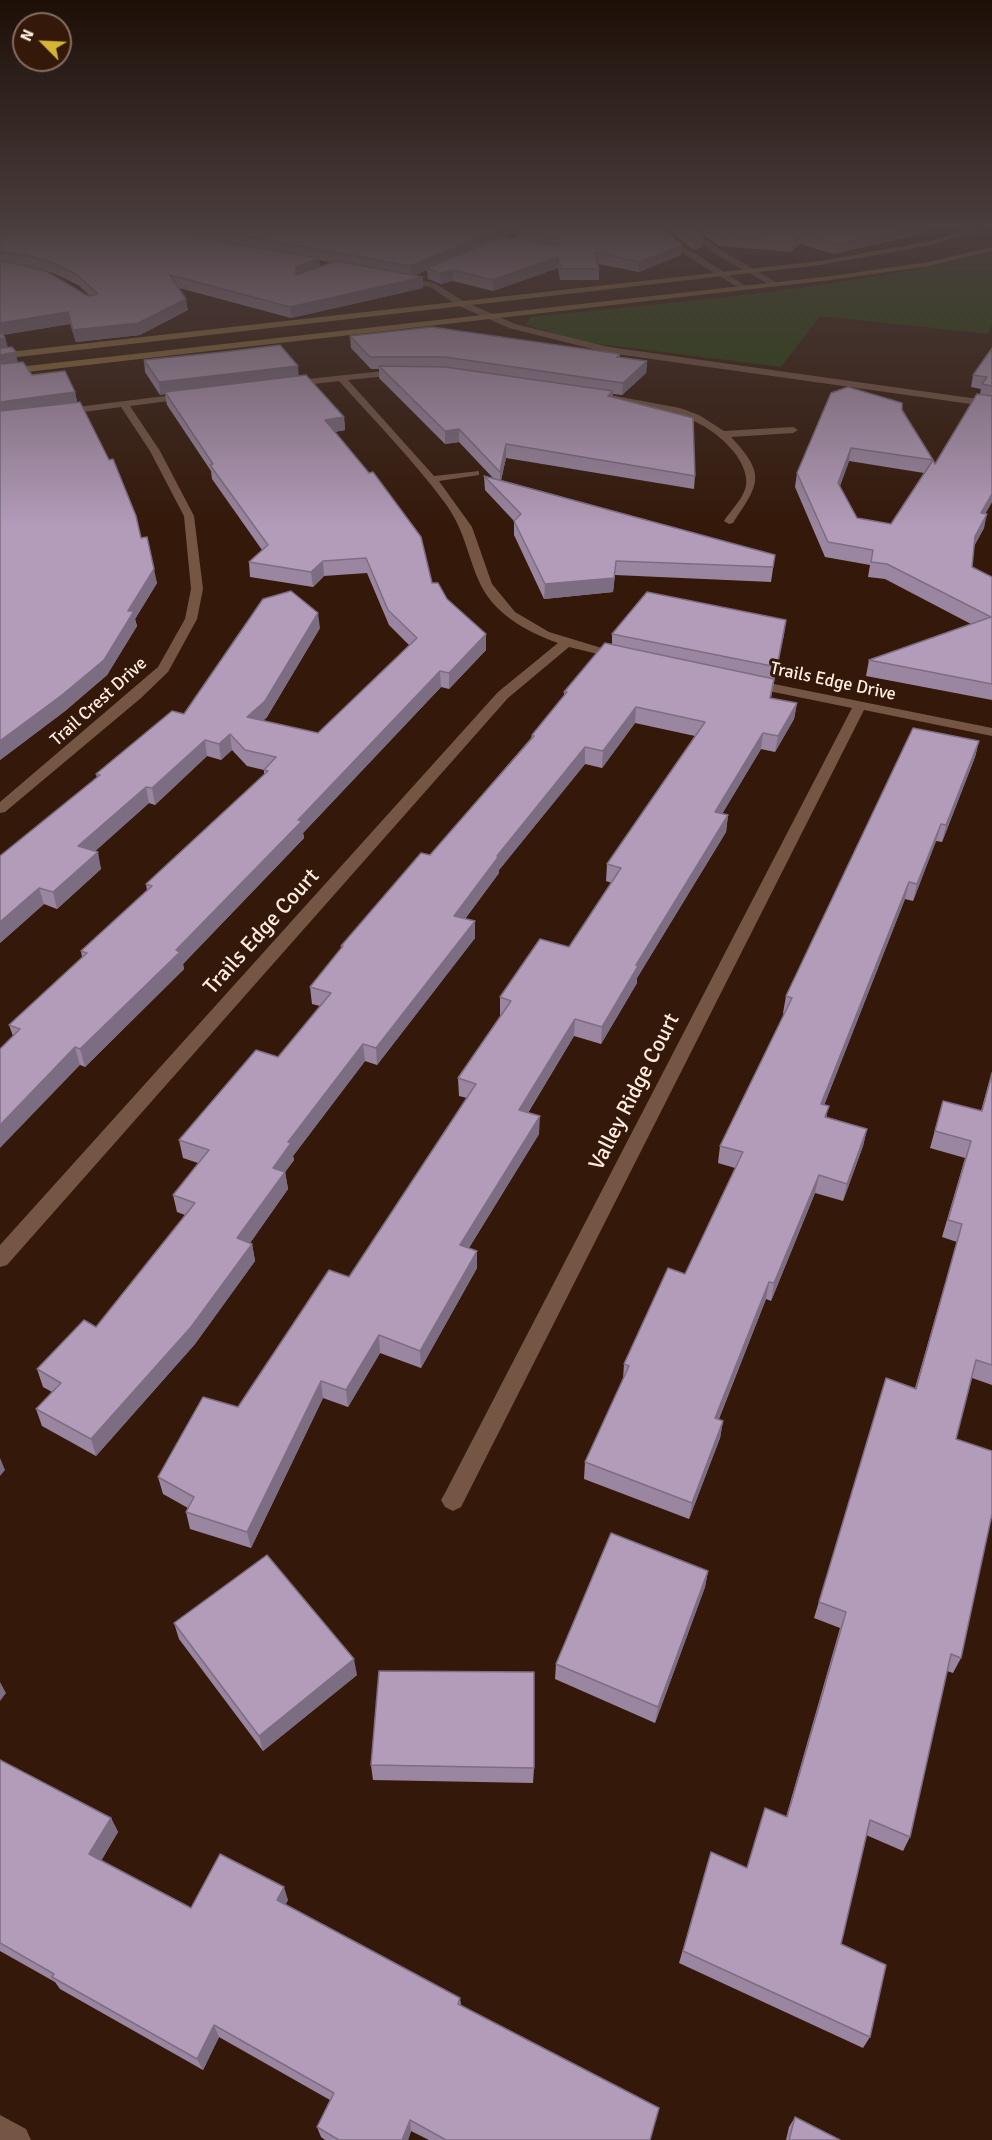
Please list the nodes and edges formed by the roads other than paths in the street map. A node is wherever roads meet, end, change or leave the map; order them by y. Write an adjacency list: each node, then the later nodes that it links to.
1 (235, 329): 4 (main road)
2 (385, 329): 5 (main road)
3 (524, 329): 12 (street)
4 (0, 356)
5 (0, 372)
6 (412, 372): 7 (street)
7 (341, 378): 8 (street); 17 (street)
8 (272, 386)
9 (204, 394): 11 (street)
10 (585, 394): 15 (street)
11 (124, 404): 13 (street); 24 (street, Trail Crest Drive)
12 (992, 404)
13 (45, 414)
14 (793, 430): 15 (street)
15 (725, 434): 18 (street)
16 (475, 473): 17 (street)
17 (432, 479): 19 (street)
18 (729, 520)
19 (566, 643): 20 (street); 25 (street, Trails Edge Court)
20 (640, 660)
21 (733, 680): 22 (street, Trails Edge Drive)
22 (860, 706): 23 (street, Trails Edge Drive); 26 (street, Valley Ridge Court)
23 (992, 732)
24 (0, 809)
25 (0, 1259)
26 (453, 1500)
27 (0, 2131): 28 (street)
28 (15, 2140)

